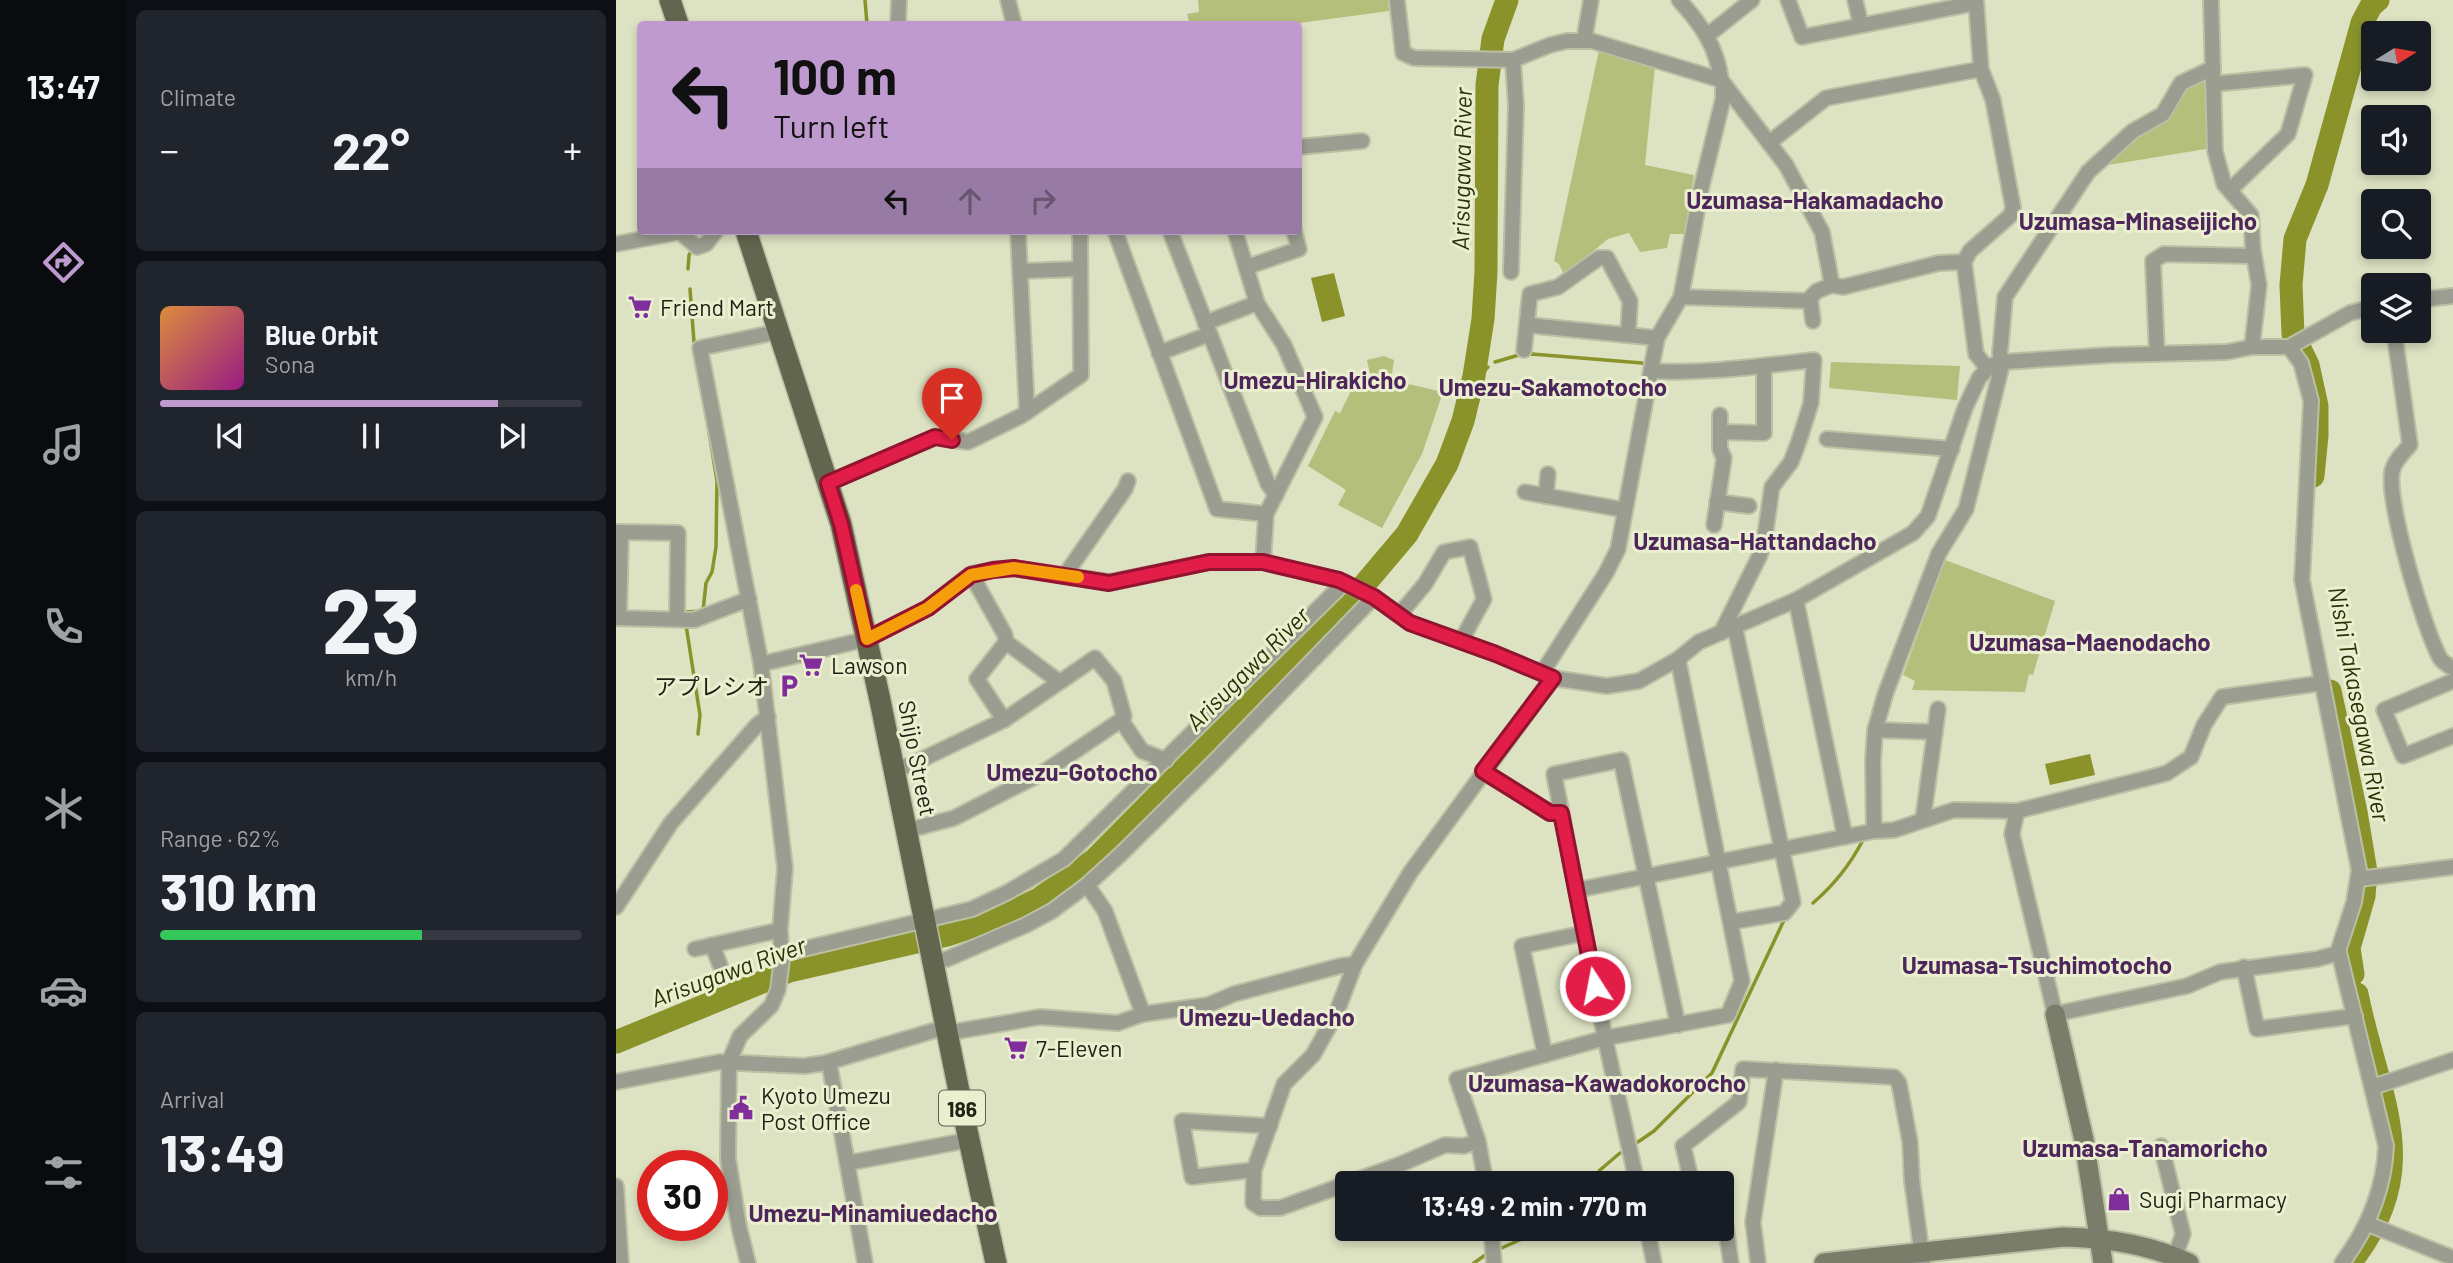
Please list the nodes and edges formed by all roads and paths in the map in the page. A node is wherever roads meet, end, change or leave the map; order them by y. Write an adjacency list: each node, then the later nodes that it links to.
1 (670, 0): 12 (main road)
2 (899, 0): 13 (street)
3 (1008, 0): 14 (street)
4 (1397, 0): 18 (street)
5 (1591, 0): 17 (street)
6 (1752, 0): 16 (street)
7 (1788, 0): 15 (street)
8 (1855, 0): 15 (street)
9 (2211, 0): 19 (street)
10 (1683, 1): 16 (street)
11 (1976, 1): 15 (street); 20 (street)
12 (677, 21)
13 (898, 21)
14 (1013, 21)
15 (1861, 25)
16 (1708, 36): 21 (street)
17 (1584, 41): 18 (street); 21 (street)
18 (1509, 60): 43 (street)
19 (2213, 68): 22 (street); 63 (street)
20 (1981, 69): 24 (street); 39 (street)
21 (1722, 82): 24 (street); 46 (street)
22 (2213, 84): 26 (street); 26 (street)
23 (1363, 141): 25 (street)
24 (1769, 143): 44 (street)
25 (1302, 146)
26 (2230, 190): 38 (street)
27 (664, 235): 37 (street)
28 (683, 235): 29 (street)
29 (713, 235)
30 (747, 235): 54 (main road, Shijo Street / 186)
31 (1018, 235): 42 (street)
32 (1080, 235): 41 (street)
33 (1116, 235): 61 (street)
34 (1172, 235): 53 (street)
35 (1236, 235): 40 (street)
36 (1295, 235): 40 (street)
37 (616, 244)
38 (2254, 256): 59 (street); 62 (street)
39 (1964, 262): 44 (street); 65 (street)
40 (1247, 267): 49 (street)
41 (1080, 269): 42 (street); 67 (street)
42 (1021, 271): 67 (street)
43 (1511, 272)
44 (1832, 285): 48 (street)
45 (2453, 296): 47 (street)
46 (1681, 297): 48 (street); 56 (street)
47 (2431, 299)
48 (1809, 300): 51 (street)
49 (1257, 303): 53 (street); 76 (street)
50 (2361, 310): 57 (street)
51 (1813, 321)
52 (1527, 325): 55 (street); 55 (street); 60 (street)
53 (1207, 329): 61 (street); 76 (street)
54 (777, 332): 74 (main road, Shijo Street / 186); 89 (street)
55 (1628, 335): 56 (street)
56 (1657, 338): 66 (street)
57 (2294, 343): 59 (street); 104 (street)
58 (2396, 343): 100 (street)
59 (2252, 347): 62 (street)
60 (1524, 350)
61 (1158, 354): 81 (street)
62 (2157, 354): 63 (street)
63 (2002, 362): 65 (street); 109 (street)
64 (1764, 366): 66 (street); 69 (street); 94 (street)
65 (1988, 369): 71 (street)
66 (1651, 371): 80 (street)
67 (1027, 412): 74 (street)
68 (1720, 415): 69 (street)
69 (1720, 432): 78 (street)
70 (1827, 439): 71 (street)
71 (1951, 449): 90 (street)
72 (1548, 474): 77 (street)
73 (1128, 481): 86 (street)
74 (828, 483): 95 (main road, Shijo Street / 186)
75 (1525, 492): 77 (street)
76 (1276, 495): 81 (street)
77 (1546, 496): 80 (street)
78 (1717, 502): 79 (street); 82 (street)
79 (1749, 506)
80 (1625, 510): 101 (street)
81 (1266, 514): 84 (street)
82 (1714, 525)
83 (618, 532): 92 (street); 93 (street)
84 (1263, 562): 86 (street); 87 (street)
85 (971, 575): 86 (street); 95 (street); 97 (street)
86 (1065, 575)
87 (1347, 583): 88 (street); 112 (street)
88 (1371, 596): 91 (street); 126 (street)
89 (749, 599): 93 (street); 99 (street)
90 (1796, 600): 94 (street); 120 (street)
91 (1399, 615): 96 (street); 96 (street)
92 (617, 618): 93 (street)
93 (677, 619)
94 (1728, 631): 98 (street); 121 (street)
95 (867, 639): 99 (street); 113 (main road, Shijo Street / 186)
96 (1461, 641): 101 (street)
97 (1006, 642): 102 (street); 107 (street)
98 (1678, 659): 101 (street); 122 (street)
99 (761, 664): 106 (street)
100 (2453, 668)
101 (1547, 676): 114 (street)
102 (1058, 681): 107 (street); 108 (street)
103 (2453, 681): 111 (street)
104 (2322, 683): 115 (street); 125 (street)
105 (1938, 709): 110 (street)
106 (768, 717): 128 (street); 131 (street)
107 (1004, 720): 113 (street)
108 (1121, 720): 112 (street); 118 (street)
109 (1875, 730): 110 (street); 119 (street)
110 (1935, 732): 117 (street)
111 (2453, 736)
112 (1166, 760): 130 (street)
113 (892, 767): 118 (main road, Shijo Street / 186)
114 (1483, 771): 116 (street); 138 (street)
115 (2017, 811): 117 (street); 142 (street)
116 (1561, 813): 124 (street); 127 (street)
117 (1923, 819): 119 (street)
118 (905, 831): 130 (main road, Shijo Street / 186)
119 (1874, 831): 120 (street)
120 (1845, 837): 121 (street)
121 (1783, 849): 122 (street); 129 (street)
122 (1718, 862): 124 (street); 129 (street)
123 (2453, 867): 125 (street)
124 (1646, 876): 127 (street); 144 (street)
125 (2364, 879): 135 (street)
126 (1087, 885): 137 (street); 141 (street)
127 (1577, 890): 132 (street)
128 (616, 907)
129 (1731, 922): 144 (street)
130 (925, 923): 136 (street); 137 (main road, Shijo Street / 186)
131 (780, 930): 133 (street); 136 (street)
132 (1585, 933): 146 (street); 147 (street)
133 (712, 945): 134 (street); 139 (street)
134 (695, 949)
135 (2339, 953): 140 (street); 143 (street)
136 (782, 956): 149 (street)
137 (932, 958): 145 (main road, Shijo Street / 186)
138 (1355, 964): 141 (street); 154 (street)
139 (720, 965)
140 (2244, 967): 142 (street); 143 (street)
141 (1143, 1014): 145 (street)
142 (2055, 1014): 165 (main road)
143 (2355, 1016): 153 (street)
144 (1678, 1025): 146 (street)
145 (946, 1030): 150 (street); 155 (main road, Shijo Street / 186)
146 (1605, 1038): 147 (street); 161 (street)
147 (1545, 1055): 156 (street)
148 (2453, 1060): 153 (street)
149 (729, 1062): 150 (street); 152 (street); 173 (street)
150 (829, 1062): 158 (street)
151 (1776, 1070): 162 (street); 169 (street); 179 (street)
152 (616, 1082)
153 (2373, 1087): 164 (street)
154 (1270, 1126): 159 (street); 159 (street)
155 (969, 1140): 158 (street); 175 (main road, Shijo Street / 186)
156 (1478, 1141): 159 (street); 160 (street)
157 (2161, 1146): 171 (street)
158 (848, 1163): 174 (street)
159 (1254, 1170)
160 (1484, 1171)
161 (1634, 1171)
162 (1689, 1171)
163 (616, 1186): 172 (street)
164 (2368, 1224): 170 (street); 182 (street)
165 (2100, 1239): 169 (main road); 171 (main road); 181 (main road)
166 (1492, 1241): 176 (street)
167 (1650, 1241): 177 (street)
168 (1728, 1241): 178 (street)
169 (1923, 1257): 180 (main road)
170 (2453, 1258)
171 (2182, 1260)
172 (621, 1263)
173 (748, 1263)
174 (865, 1263)
175 (996, 1263)
176 (1494, 1263)
177 (1654, 1263)
178 (1731, 1263)
179 (1758, 1263)
180 (1824, 1263)
181 (2103, 1263)
182 (2342, 1263)

